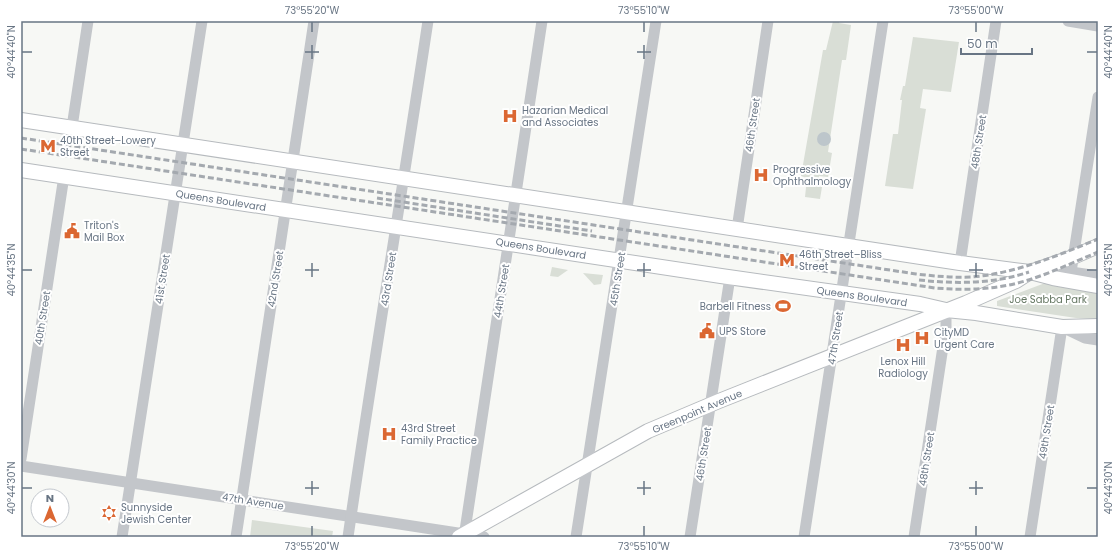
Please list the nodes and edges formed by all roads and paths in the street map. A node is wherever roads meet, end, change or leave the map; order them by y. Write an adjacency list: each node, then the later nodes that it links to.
1 (88, 21): 14 (street)
2 (202, 21): 15 (street, 41st Street)
3 (314, 21): 16 (street, 42nd Street)
4 (428, 21): 19 (street, 43rd Street)
5 (542, 21): 21 (street, 44th Street)
6 (656, 21): 23 (street, 45th Street)
7 (768, 21): 25 (street, 46th Street)
8 (883, 21): 27 (street, 47th Street)
9 (996, 21): 31 (street, 48th Street)
10 (1068, 21): 11 (street)
11 (1098, 26)
12 (1098, 97): 29 (street)
13 (21, 120): 14 (main road)
14 (72, 128): 15 (main road)
15 (183, 144): 16 (main road); 20 (street, 41st Street)
16 (293, 162): 19 (main road); 22 (street, 42nd Street)
17 (21, 170): 18 (main road, Queens Boulevard)
18 (64, 176): 20 (main road, Queens Boulevard); 44 (street, 40th Street)
19 (404, 179): 21 (main road); 24 (street, 43rd Street)
20 (175, 193): 22 (main road, Queens Boulevard); 47 (street, 41st Street)
21 (516, 196): 23 (main road); 26 (street, 44th Street)
22 (286, 210): 24 (main road, Queens Boulevard); 48 (street, 42nd Street)
23 (627, 213): 25 (main road); 30 (street, 45th Street)
24 (397, 226): 26 (main road, Queens Boulevard); 49 (street, 43rd Street)
25 (737, 229): 27 (main road)
26 (508, 244): 30 (main road, Queens Boulevard); 50 (street, 44th Street)
27 (849, 246): 31 (main road); 37 (street, 47th Street)
28 (1098, 246): 29 (main road)
29 (1073, 257): 32 (main road); 33 (street)
30 (620, 260): 35 (main road, Queens Boulevard); 45 (street, 45th Street)
31 (960, 263): 32 (main road)
32 (1030, 272): 33 (street); 36 (main road); 38 (main road, Greenpoint Avenue)
33 (1071, 272): 34 (street)
34 (1098, 276)
35 (730, 277): 37 (main road, Queens Boulevard); 43 (street, 46th Street)
36 (1098, 286)
37 (842, 293): 38 (main road, Queens Boulevard); 42 (street, 47th Street)
38 (946, 310): 40 (main road, Queens Boulevard); 42 (main road, Greenpoint Avenue); 58 (street, 48th Street)
39 (1098, 326): 40 (main road, Queens Boulevard)
40 (1062, 327): 41 (street, Queens Boulevard); 59 (street, 49th Street)
41 (1098, 340)
42 (833, 356): 43 (main road, Greenpoint Avenue); 57 (street, 47th Street)
43 (711, 404): 45 (main road, Greenpoint Avenue); 56 (street, 46th Street)
44 (21, 459)
45 (588, 465): 50 (main road, Greenpoint Avenue); 55 (street, 45th Street)
46 (21, 466): 47 (street, 47th Avenue)
47 (131, 482): 48 (street, 47th Avenue); 51 (street, 41st Street)
48 (242, 500): 49 (street, 47th Avenue); 52 (street, 42nd Street)
49 (352, 516): 50 (street, 47th Avenue); 53 (street, 43rd Street)
50 (462, 536): 54 (street, 47th Avenue)
51 (122, 537)
52 (236, 537)
53 (348, 537)
54 (484, 537)
55 (576, 537)
56 (690, 537)
57 (804, 537)
58 (914, 537)
59 (1030, 537)

